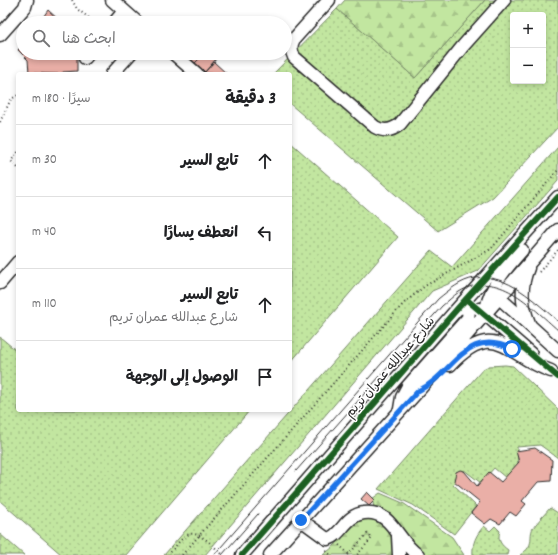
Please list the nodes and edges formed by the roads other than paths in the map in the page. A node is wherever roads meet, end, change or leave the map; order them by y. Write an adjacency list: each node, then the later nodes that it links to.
1 (27, 0): 6 (street)
2 (112, 0): 5 (street)
3 (329, 0): 4 (street)
4 (504, 0)
5 (124, 11): 7 (street); 8 (street)
6 (17, 16)
7 (120, 16)
8 (130, 16)
9 (16, 17): 10 (street)
10 (0, 35)
11 (125, 60): 13 (street)
12 (179, 60): 14 (street)
13 (114, 72)
14 (190, 72)
15 (558, 197): 20 (street, شارع عبدالله عمران تريم)
16 (558, 209): 22 (street)
17 (558, 230): 18 (street)
18 (532, 260): 22 (street); 26 (street)
19 (16, 264): 21 (street)
20 (482, 282): 22 (street); 23 (street, شارع عبدالله عمران تريم)
21 (0, 283)
22 (495, 294): 25 (street); 26 (street)
23 (466, 298): 24 (street, شارع عبدالله عمران تريم); 25 (street)
24 (458, 308): 30 (street); 33 (street, شارع عبدالله عمران تريم)
25 (485, 314): 28 (street); 29 (street)
26 (531, 326): 27 (street)
27 (558, 351)
28 (554, 374): 29 (street)
29 (418, 391): 30 (street)
30 (400, 411): 31 (street)
31 (301, 520): 32 (street); 34 (street)
32 (398, 536): 35 (street); 36 (street)
33 (242, 555)
34 (270, 555)
35 (399, 555)
36 (416, 555)

